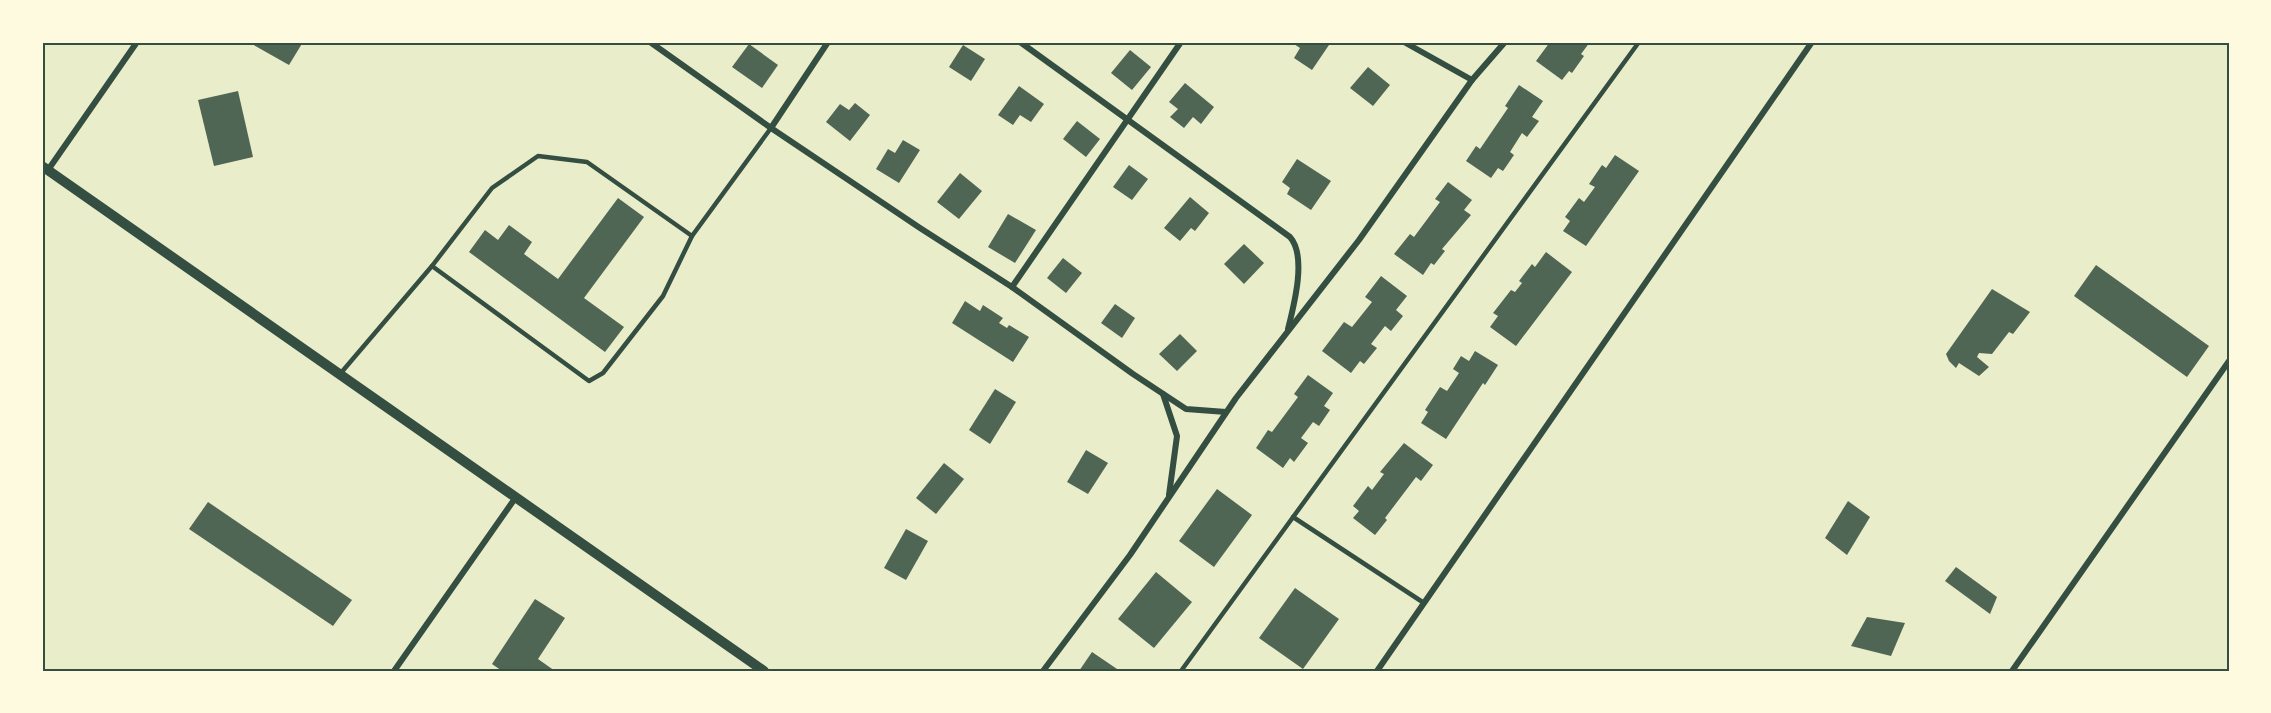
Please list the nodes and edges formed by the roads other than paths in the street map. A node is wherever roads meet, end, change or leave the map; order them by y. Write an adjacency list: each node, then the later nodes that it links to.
1 (137, 42): 13 (street)
2 (650, 42): 12 (street)
3 (828, 42): 12 (street)
4 (1020, 42): 11 (street)
5 (1181, 42): 11 (street)
6 (1404, 42): 10 (street)
7 (1505, 42): 10 (street)
8 (1640, 42): 24 (lane)
9 (1812, 42): 25 (street)
10 (1472, 80): 17 (street)
11 (1129, 119): 16 (street); 17 (street)
12 (771, 128): 14 (lane); 16 (street)
13 (45, 168): 19 (street)
14 (692, 236): 15 (lane); 15 (lane)
15 (432, 266): 19 (lane)
16 (1012, 287): 20 (street)
17 (1287, 332): 21 (street)
18 (2229, 361): 31 (street)
19 (340, 374): 22 (street)
20 (1163, 394): 21 (street); 23 (street)
21 (1226, 412): 23 (street)
22 (516, 497): 26 (street); 27 (street)
23 (1169, 497): 28 (street)
24 (1293, 517): 25 (lane); 29 (lane)
25 (1424, 603): 30 (street)
26 (394, 671)
27 (764, 671)
28 (1043, 671)
29 (1181, 671)
30 (1377, 671)
31 (2012, 671)

